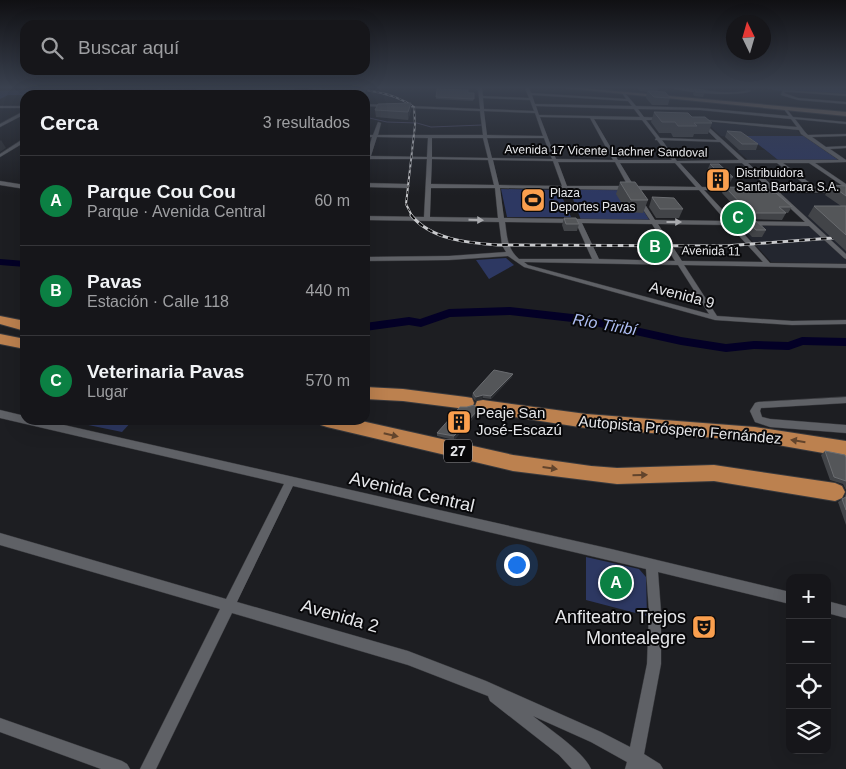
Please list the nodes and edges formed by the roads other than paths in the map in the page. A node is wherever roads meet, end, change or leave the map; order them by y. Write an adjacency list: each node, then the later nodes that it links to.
1 (379, 123): 12 (street)
2 (484, 124): 14 (street)
3 (540, 124): 16 (street)
4 (595, 124): 29 (street)
5 (645, 124): 17 (street)
6 (703, 124): 18 (street)
7 (743, 124): 9 (street)
8 (797, 124): 9 (street)
9 (800, 129): 15 (street)
10 (846, 135): 15 (street)
11 (370, 136): 12 (street)
12 (374, 136): 13 (street); 21 (street)
13 (430, 136): 14 (street); 26 (street)
14 (485, 136): 16 (street); 27 (street)
15 (808, 136): 22 (street)
16 (545, 137): 28 (street)
17 (657, 139): 18 (street); 30 (street)
18 (720, 140): 31 (street)
19 (9, 145): 20 (street)
20 (18, 145): 24 (street)
21 (370, 146)
22 (824, 148): 23 (street); 34 (street)
23 (846, 148)
24 (0, 156)
25 (370, 157): 26 (street, Avenida 17 Vicente Lachner Sandoval)
26 (429, 159): 27 (street, Avenida 17 Vicente Lachner Sandoval); 39 (street)
27 (490, 159): 28 (street, Avenida 17 Vicente Lachner Sandoval); 41 (street)
28 (553, 160): 29 (street, Avenida 17 Vicente Lachner Sandoval); 42 (street)
29 (616, 161): 30 (street, Avenida 17 Vicente Lachner Sandoval); 43 (street)
30 (676, 162): 31 (street, Avenida 17 Vicente Lachner Sandoval); 44 (street)
31 (742, 162): 32 (street, Avenida 17 Vicente Lachner Sandoval); 47 (street)
32 (778, 162): 33 (street, Avenida 17 Vicente Lachner Sandoval); 48 (street)
33 (811, 162): 34 (street, Avenida 17 Vicente Lachner Sandoval); 40 (street)
34 (845, 162)
35 (0, 183): 37 (street)
36 (370, 185): 38 (street)
37 (18, 186)
38 (408, 186)
39 (429, 186): 41 (street); 51 (street)
40 (846, 186)
41 (497, 187): 42 (street); 52 (street)
42 (565, 187): 43 (street)
43 (632, 188): 44 (street); 54 (street)
44 (701, 189): 45 (street); 55 (street)
45 (737, 190)
46 (746, 190): 47 (street)
47 (773, 190): 48 (street); 56 (street)
48 (816, 190): 49 (street)
49 (846, 191)
50 (370, 218): 51 (street)
51 (428, 219): 52 (street, one-way to 52)
52 (502, 220): 53 (street); 57 (street)
53 (578, 221): 54 (street); 61 (street)
54 (654, 222): 55 (street, one-way to 55); 62 (street)
55 (730, 222): 56 (street); 63 (street)
56 (809, 224): 58 (street)
57 (509, 254): 59 (street); 60 (street, Avenida 9)
58 (846, 257)
59 (370, 259)
60 (516, 260): 61 (street, Avenida 11); 65 (street, Avenida 9)
61 (596, 261): 62 (street, Avenida 11)
62 (681, 262): 63 (street, Avenida 11); 65 (street)
63 (768, 264): 64 (street, Avenida 11)
64 (846, 266)
65 (715, 318): 67 (street, Avenida 9)
66 (0, 320): 68 (highway)
67 (846, 322)
68 (20, 325)
69 (0, 339): 70 (highway)
70 (20, 343)
71 (0, 349): 72 (highway)
72 (20, 353)
73 (370, 393): 80 (highway, Autopista Próspero Fernández, one-way to 73)
74 (846, 400): 79 (street)
75 (1, 416): 76 (street, Avenida Central)
76 (20, 419)
77 (47, 425): 81 (street, Avenida Central)
78 (349, 425): 82 (highway, 27, one-way to 82)
79 (846, 429)
80 (846, 449)
81 (290, 482): 84 (street, Avenida Central); 86 (street)
82 (834, 492)
83 (0, 539): 86 (street, Avenida 2)
84 (652, 565): 85 (street, Avenida Central); 91 (street)
85 (786, 597)
86 (229, 604): 89 (street, Avenida 2); 93 (street)
87 (831, 608): 88 (street)
88 (846, 612)
89 (481, 686): 91 (street, Avenida 2); 94 (street)
90 (0, 725): 92 (street)
91 (634, 763): 95 (street, Avenida 2)
92 (122, 769)
93 (148, 769)
94 (583, 769)
95 (655, 769)

